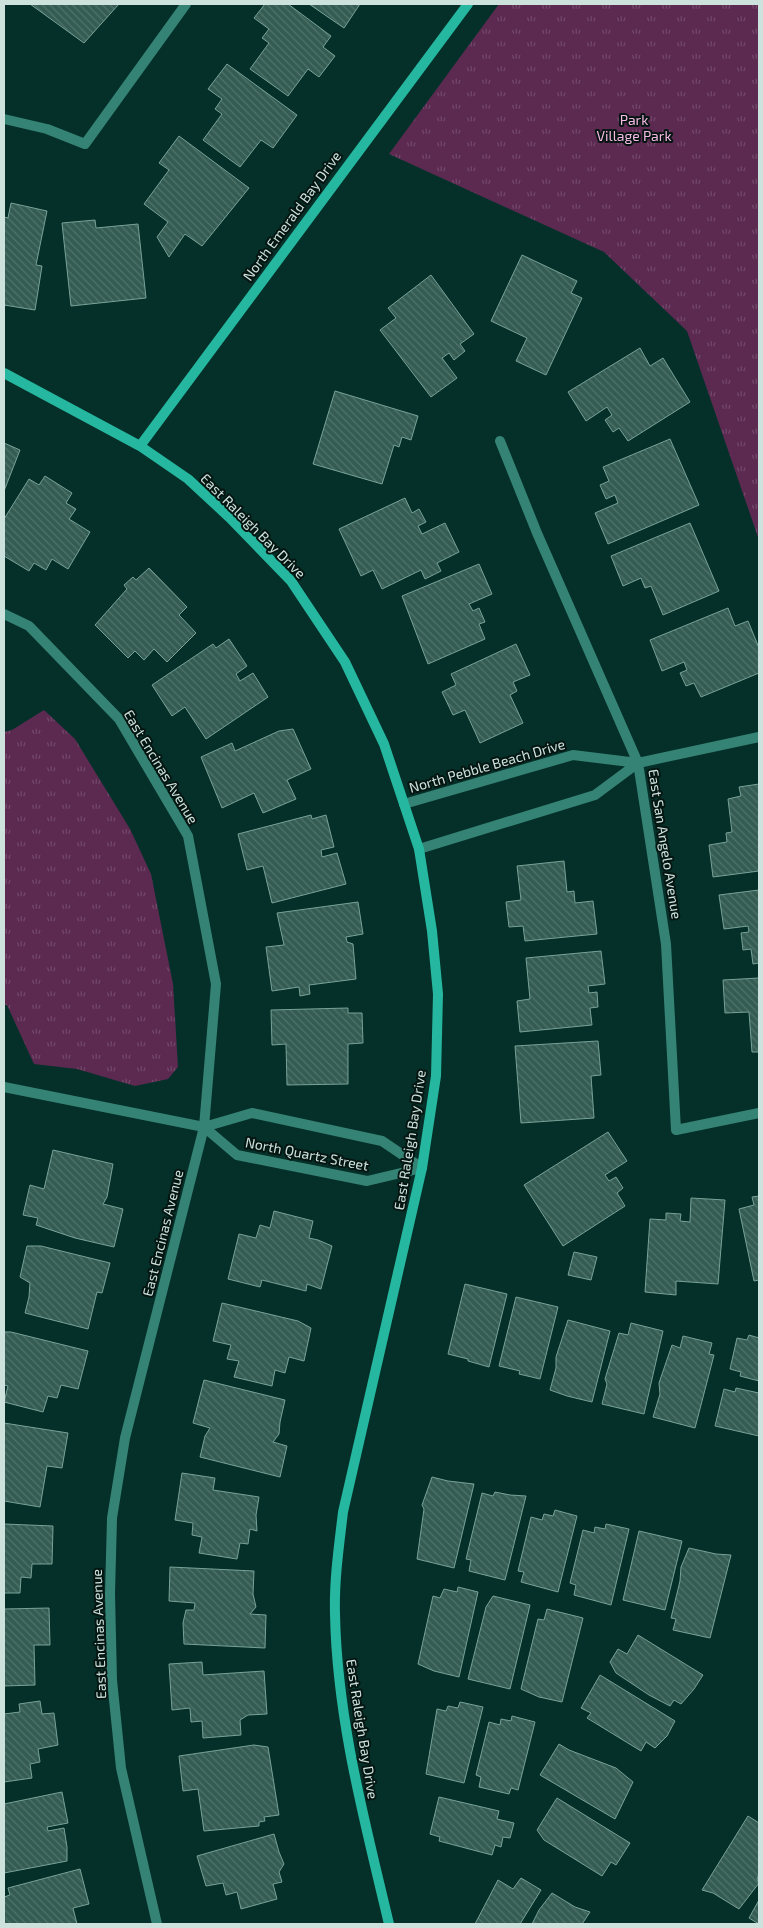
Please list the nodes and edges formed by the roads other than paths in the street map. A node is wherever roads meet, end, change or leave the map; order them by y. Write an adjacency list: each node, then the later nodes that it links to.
1 (186, 4): 3 (street)
2 (468, 4): 6 (street, North Emerald Bay Drive)
3 (4, 119)
4 (4, 373): 6 (street, East Raleigh Bay Drive)
5 (500, 441): 9 (street, East San Angelo Avenue)
6 (140, 446): 10 (street, East Raleigh Bay Drive)
7 (4, 614): 14 (street, East Encinas Avenue)
8 (759, 737): 9 (street, North Pebble Beach Drive)
9 (638, 763): 10 (street, North Pebble Beach Drive); 11 (street, North Pebble Beach Drive); 13 (street, East San Angelo Avenue)
10 (404, 804): 11 (street, East Raleigh Bay Drive)
11 (418, 849): 15 (street, East Raleigh Bay Drive)
12 (4, 1087): 14 (street, North Quartz Street)
13 (759, 1113)
14 (204, 1127): 15 (street, North Quartz Street); 15 (street, North Quartz Street); 16 (street, East Encinas Avenue)
15 (422, 1168): 17 (street, East Raleigh Bay Drive)
16 (157, 1924)
17 (389, 1924)

